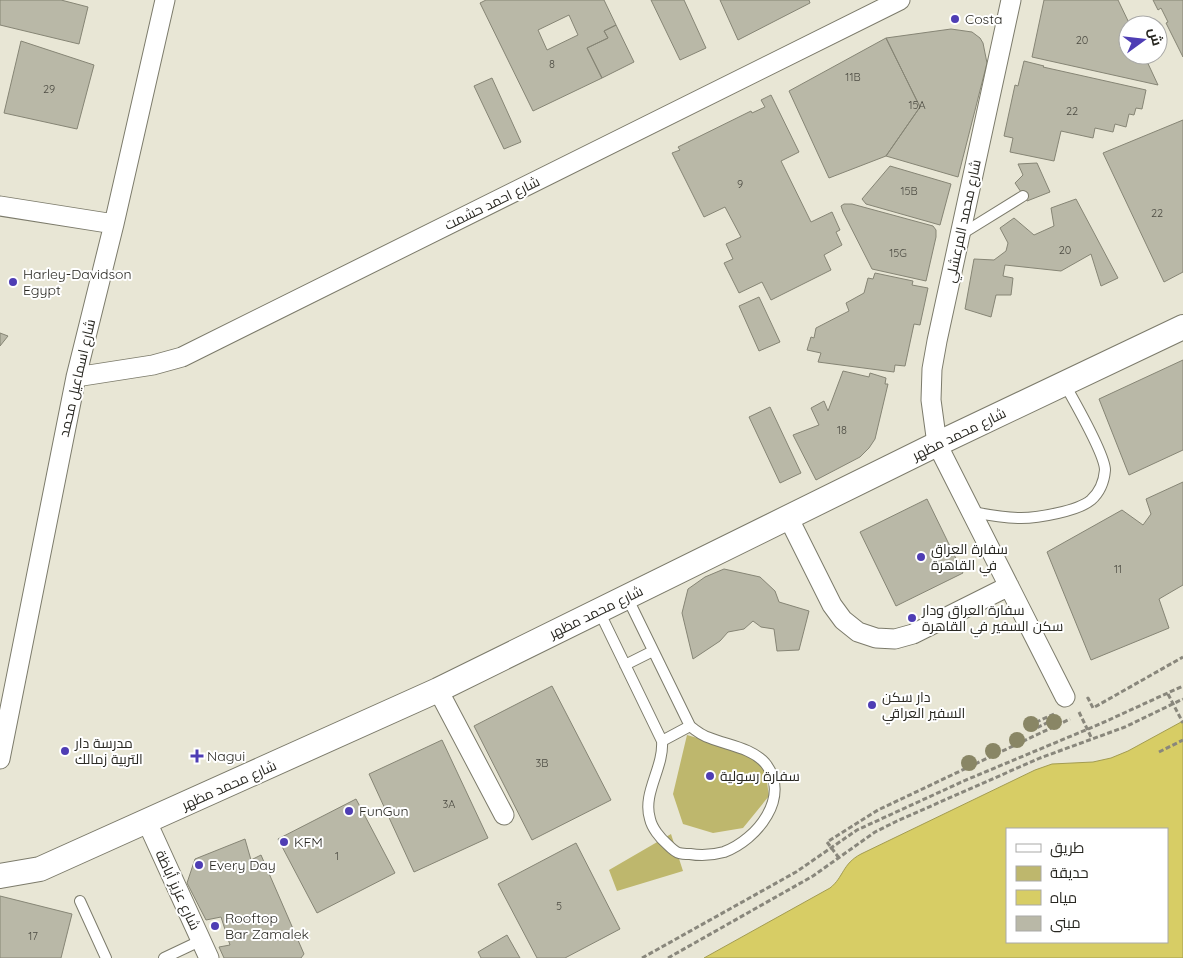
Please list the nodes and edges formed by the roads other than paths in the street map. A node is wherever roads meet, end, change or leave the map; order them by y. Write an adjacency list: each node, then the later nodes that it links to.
1 (165, 0): 6 (street, شارع اسماعيل محمد)
2 (900, 0): 9 (street, شارع احمد حشمت)
3 (1011, 0): 7 (street, شارع محمد المرعشلي)
4 (1022, 196): 7 (lane)
5 (0, 206): 6 (street)
6 (114, 224): 9 (street, شارع اسماعيل محمد)
7 (960, 235): 11 (street, شارع محمد المرعشلي)
8 (1183, 327): 10 (street, شارع محمد مظهر)
9 (76, 377): 23 (street, شارع اسماعيل محمد)
10 (1064, 383): 11 (street, شارع محمد مظهر); 12 (lane)
11 (937, 444): 12 (street, شارع محمد المرعشلي); 13 (street, شارع محمد مظهر)
12 (972, 512): 14 (street, شارع محمد المرعشلي)
13 (788, 517): 14 (street); 15 (street, شارع محمد مظهر)
14 (1009, 586): 20 (street, شارع محمد المرعشلي)
15 (627, 597): 16 (street, شارع محمد مظهر); 17 (lane)
16 (599, 611): 18 (lane); 19 (street, شارع محمد مظهر)
17 (653, 651): 18 (lane); 21 (lane)
18 (625, 665): 22 (lane)
19 (438, 690): 24 (street); 25 (street, شارع محمد مظهر)
20 (1074, 702)
21 (690, 726): 22 (lane); 22 (lane)
22 (662, 741)
23 (0, 759)
24 (504, 815)
25 (147, 822): 26 (street, شارع محمد مظهر); 28 (street, شارع عزيز أباظة)
26 (0, 876)
27 (80, 901): 29 (lane)
28 (202, 940): 30 (lane); 31 (street, شارع عزيز أباظة)
29 (106, 958)
30 (164, 958)
31 (209, 958)

